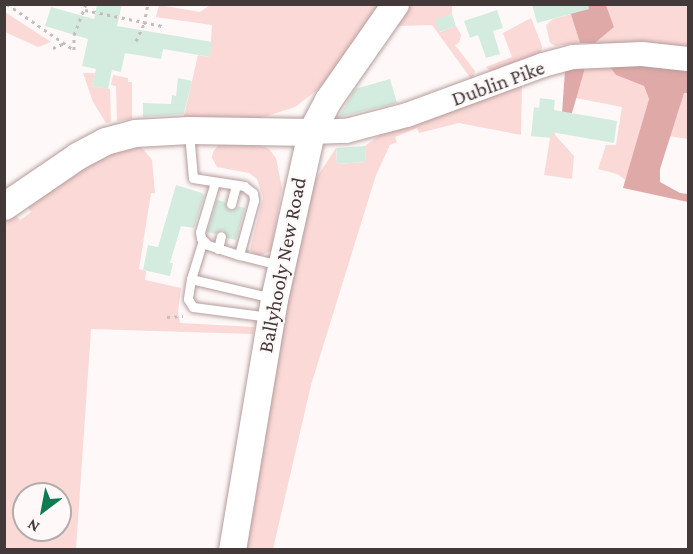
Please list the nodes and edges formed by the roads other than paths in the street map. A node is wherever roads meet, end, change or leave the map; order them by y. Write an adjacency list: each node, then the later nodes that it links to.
1 (395, 4): 4 (main road, Ballyhooly New Road)
2 (688, 59): 4 (street, Dublin Pike)
3 (189, 130): 4 (main road); 5 (lane); 8 (main road)
4 (311, 132): 13 (main road, Ballyhooly New Road)
5 (215, 182): 6 (lane); 10 (lane)
6 (236, 185): 7 (lane); 12 (lane)
7 (231, 204)
8 (4, 206)
9 (221, 236): 11 (lane)
10 (203, 240): 11 (lane); 14 (lane)
11 (218, 249): 12 (lane)
12 (239, 255): 13 (lane)
13 (281, 266): 15 (main road, Ballyhooly New Road)
14 (191, 279): 15 (lane); 15 (lane)
15 (273, 308): 16 (main road, Ballyhooly New Road)
16 (232, 549)

